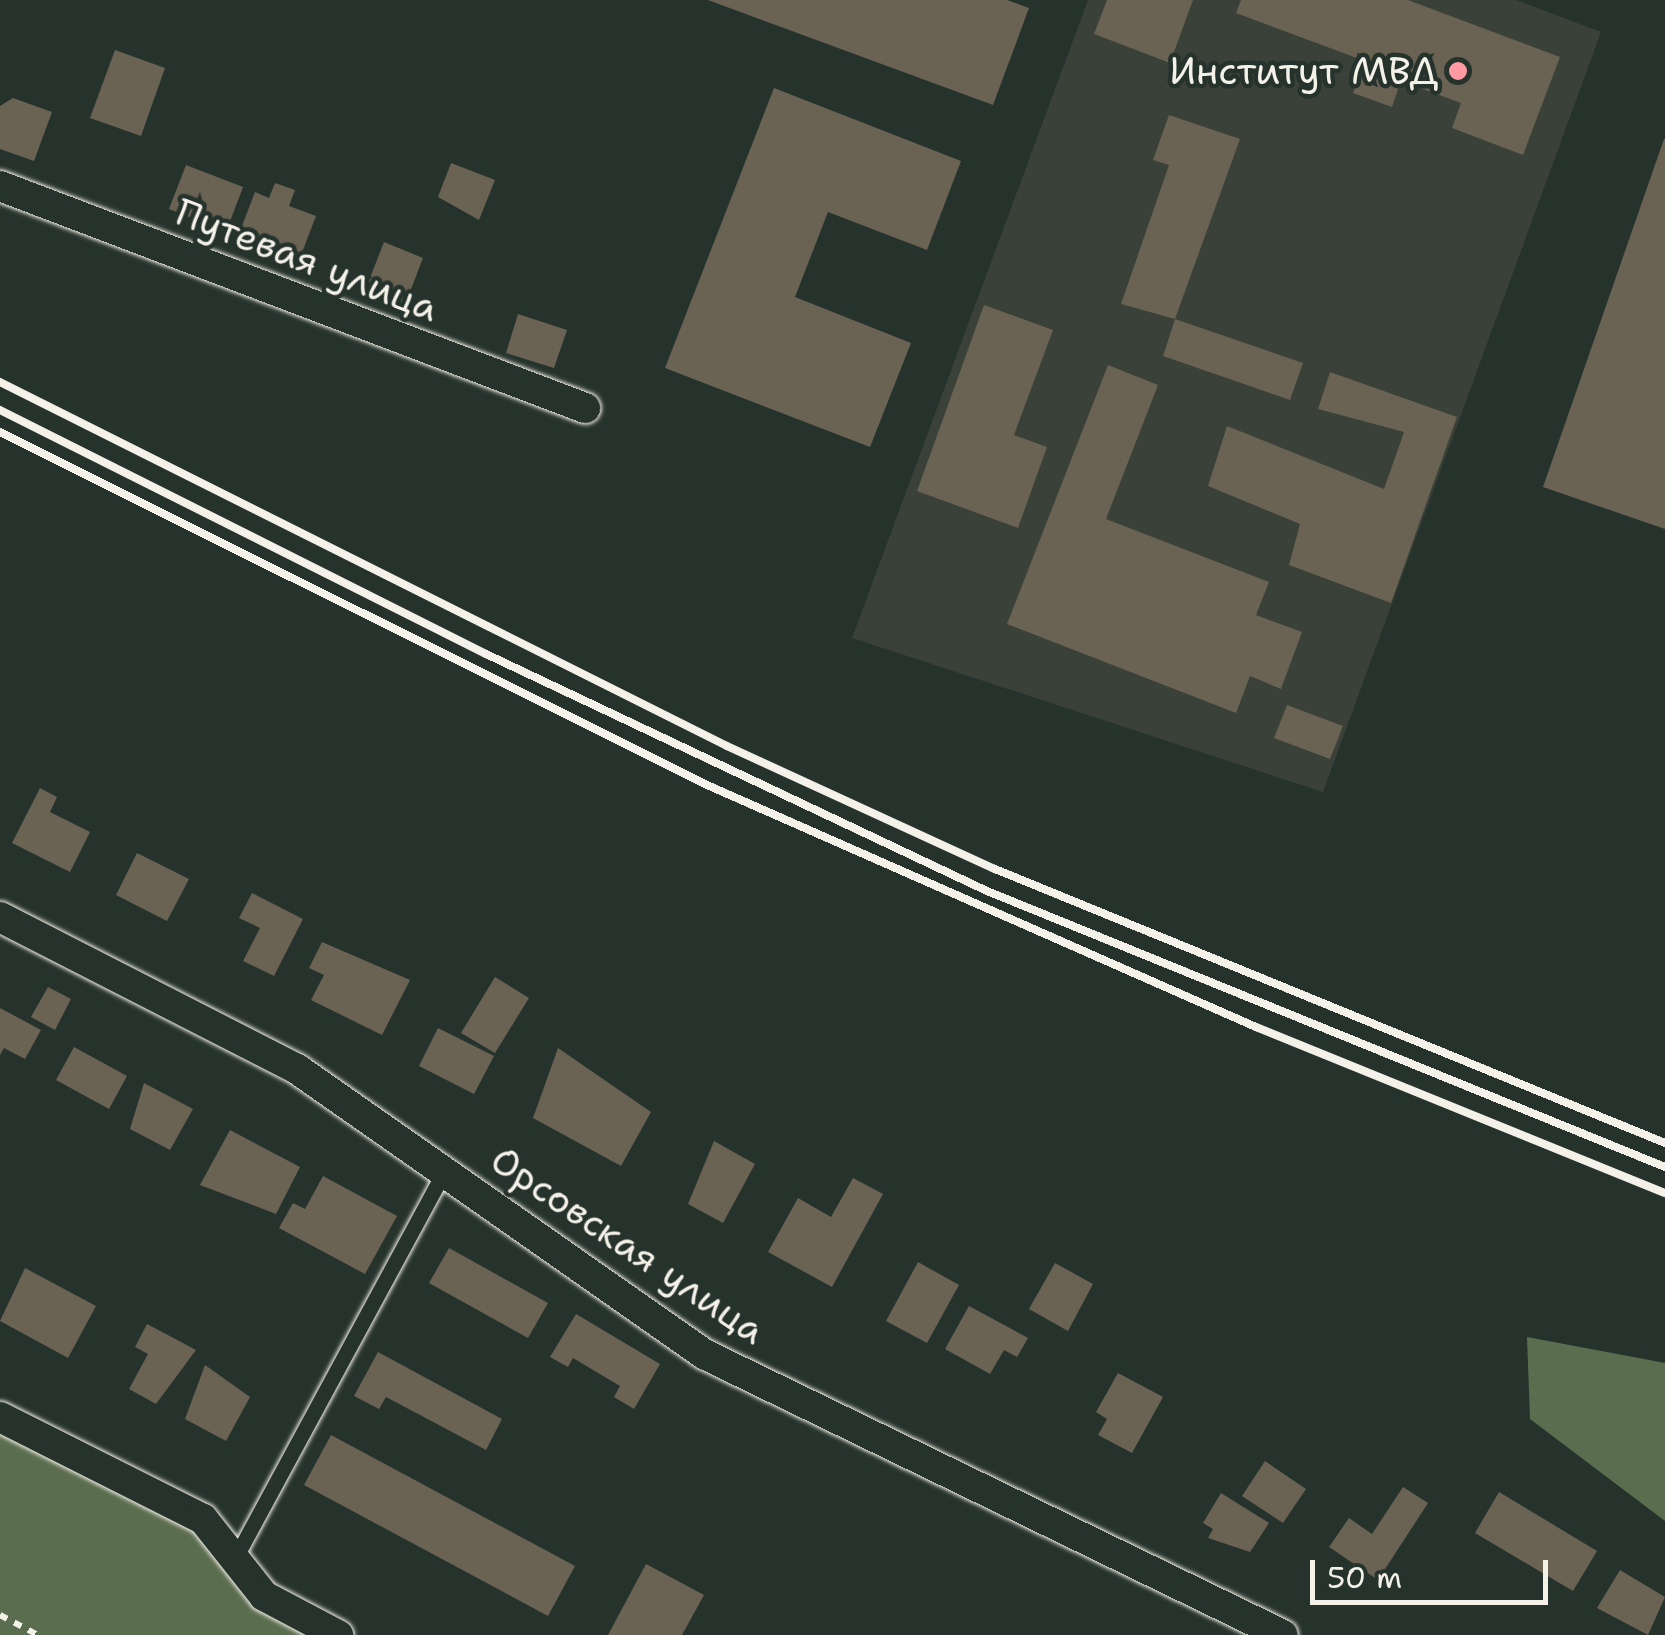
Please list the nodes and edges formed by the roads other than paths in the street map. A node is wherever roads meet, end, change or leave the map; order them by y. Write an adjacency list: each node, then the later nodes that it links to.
1 (0, 186): 2 (street, Путевая улица)
2 (585, 408)
3 (0, 916): 4 (street, Орсовская улица)
4 (445, 1170): 6 (lane); 8 (street, Орсовская улица)
5 (0, 1416): 6 (street)
6 (233, 1562): 7 (street)
7 (338, 1635)
8 (1283, 1635)

